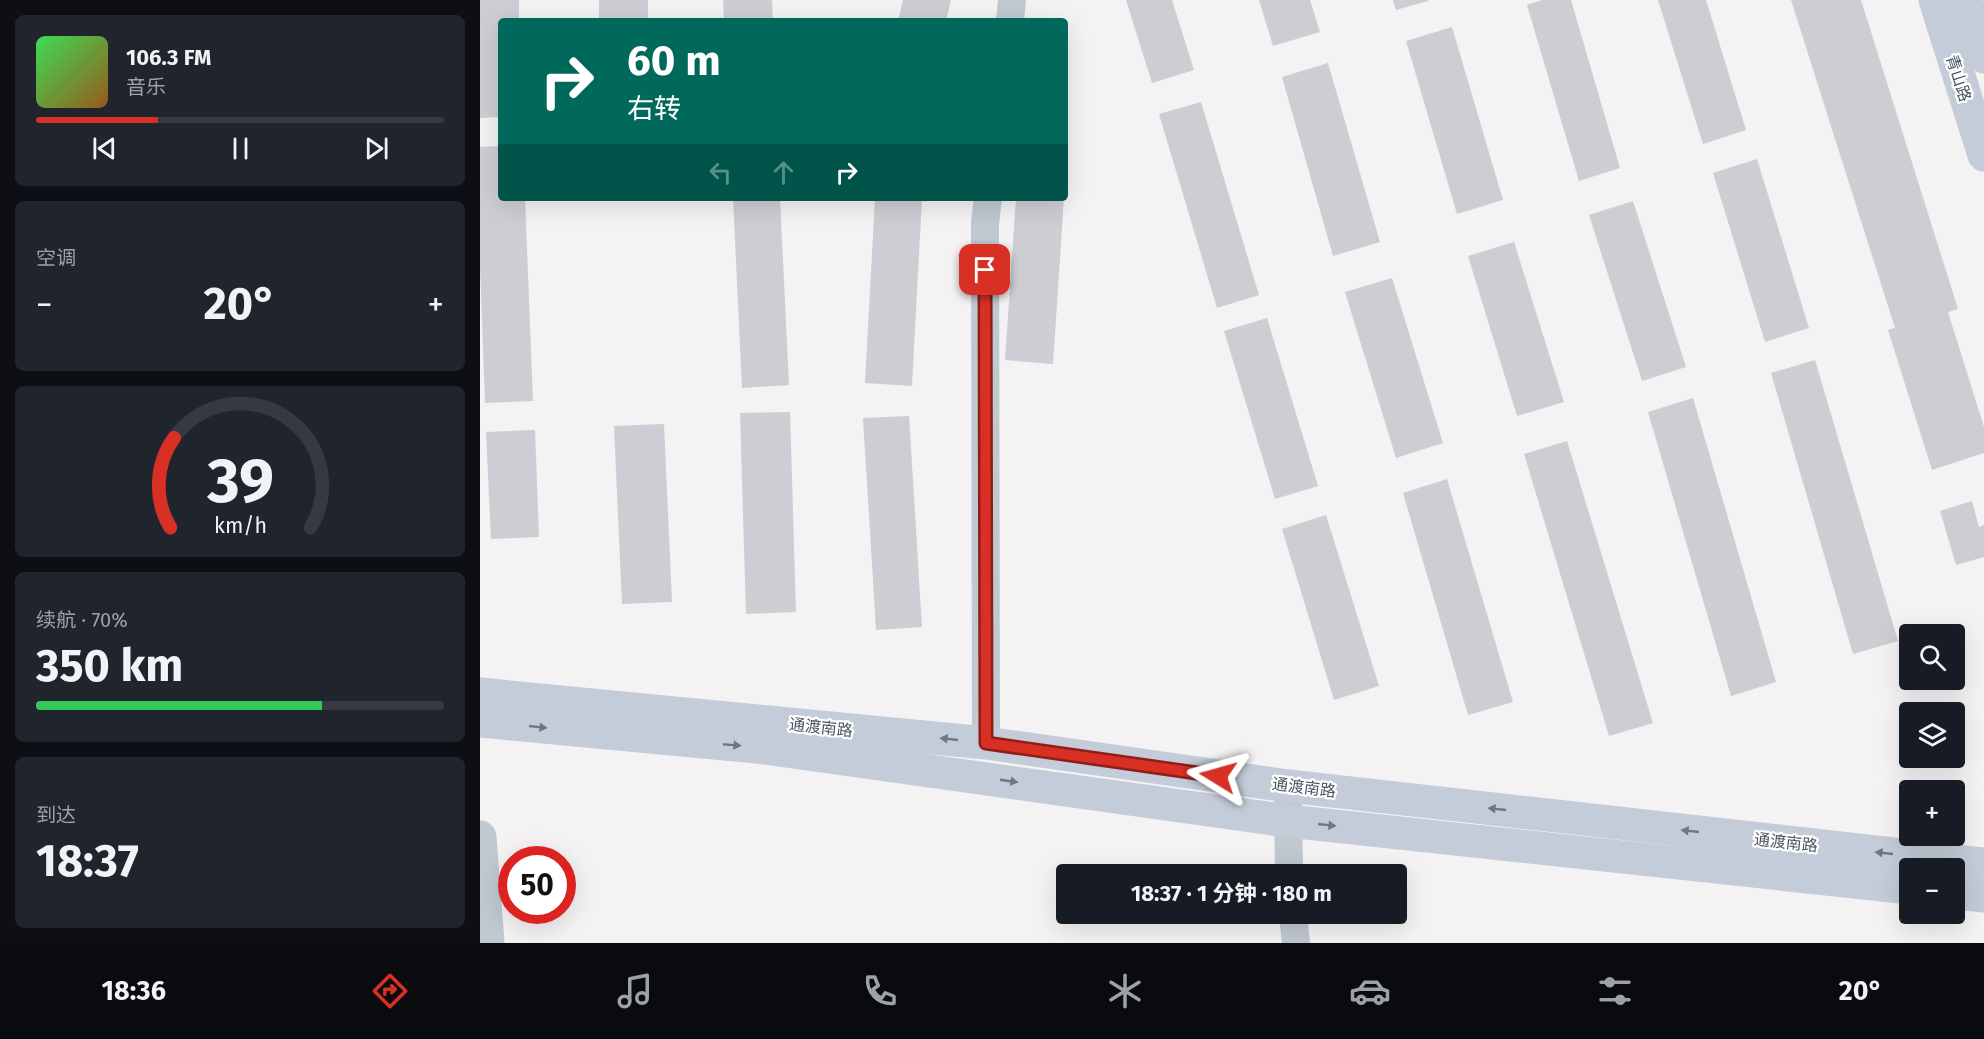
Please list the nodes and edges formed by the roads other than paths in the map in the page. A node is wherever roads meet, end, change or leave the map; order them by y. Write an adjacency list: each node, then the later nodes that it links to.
1 (1012, 0): 4 (street)
2 (1935, 0): 6 (main road, 青山路)
3 (1965, 0): 5 (main road, 青山路)
4 (1010, 18)
5 (1984, 57)
6 (1984, 155)
7 (988, 201): 10 (street)
8 (480, 694): 10 (main road, 通渡南路, one-way to 8)
9 (480, 721): 12 (main road, 通渡南路, one-way to 12)
10 (986, 743): 11 (main road, 通渡南路)
11 (1288, 786): 12 (street); 15 (main road, 通渡南路, one-way to 11)
12 (1287, 821): 14 (street); 16 (main road, 通渡南路, one-way to 16)
13 (480, 837): 20 (street)
14 (1289, 864)
15 (1984, 864)
16 (1899, 887)
17 (1965, 894): 18 (main road)
18 (1984, 896)
19 (1294, 924): 21 (street)
20 (488, 943)
21 (1296, 943)

